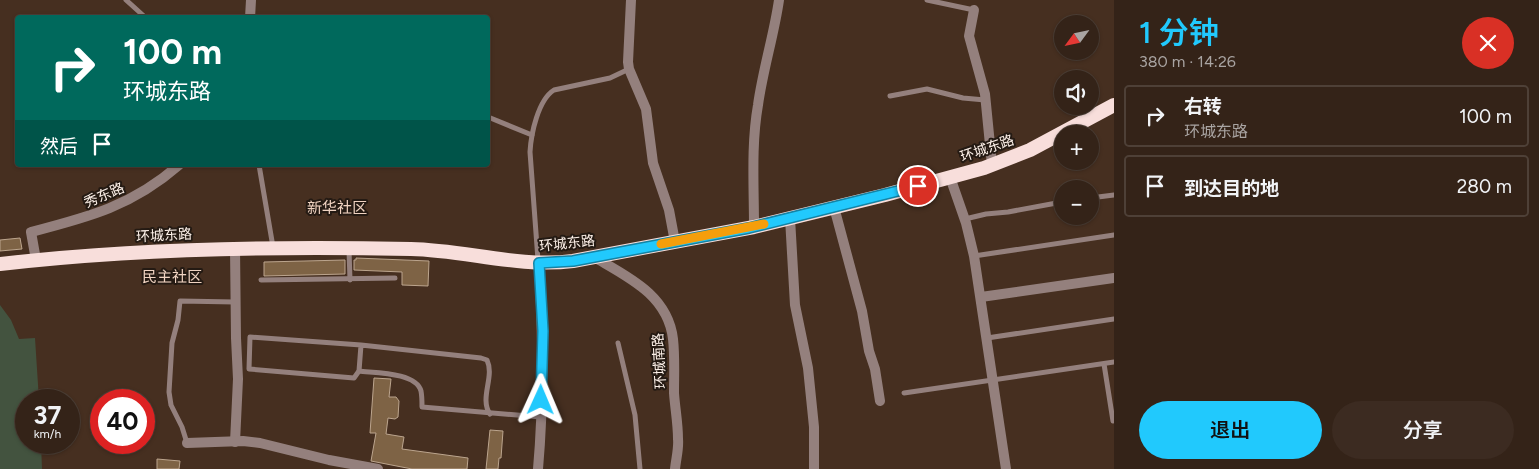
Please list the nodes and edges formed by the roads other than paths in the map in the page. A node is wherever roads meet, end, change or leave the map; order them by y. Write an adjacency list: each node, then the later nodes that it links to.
1 (126, 0): 7 (lane)
2 (251, 0): 8 (street)
3 (631, 0): 9 (street)
4 (779, 0): 25 (street)
5 (927, 0): 6 (lane)
6 (974, 10): 11 (street)
7 (143, 15)
8 (250, 15)
9 (629, 69): 14 (lane); 27 (street)
10 (890, 96): 11 (lane)
11 (985, 100): 15 (street)
12 (1113, 109): 15 (highway, 环城东路)
13 (490, 118): 14 (lane)
14 (532, 135): 34 (lane)
15 (992, 165): 18 (highway, 环城东路)
16 (176, 167): 33 (street, 秀东路)
17 (259, 167): 30 (lane)
18 (950, 177): 22 (highway, 环城东路); 24 (street)
19 (1114, 195): 20 (lane)
20 (1099, 197)
21 (1054, 203): 24 (lane)
22 (834, 207): 23 (highway, 环城东路); 51 (street)
23 (790, 218): 25 (highway, 环城东路); 61 (street)
24 (965, 219): 31 (street)
25 (754, 226): 27 (highway, 环城东路)
26 (1114, 235): 31 (lane)
27 (675, 242): 32 (highway, 环城东路)
28 (349, 247): 30 (highway, 环城东路); 34 (highway, 环城东路); 39 (lane)
29 (235, 248): 30 (highway, 环城东路); 33 (highway, 环城东路); 41 (street)
30 (273, 248)
31 (974, 256): 40 (street)
32 (594, 257): 34 (highway, 环城东路); 60 (street, 环城南路)
33 (36, 260): 35 (highway, 环城东路)
34 (539, 263): 53 (street)
35 (0, 264)
36 (395, 278): 39 (lane)
37 (1114, 278): 40 (street)
38 (261, 280): 39 (lane)
39 (350, 280)
40 (981, 297): 43 (street)
41 (236, 302): 55 (street); 56 (lane)
42 (1114, 319): 43 (lane)
43 (987, 338): 49 (street)
44 (618, 343): 59 (lane)
45 (361, 345): 48 (lane); 48 (lane); 52 (lane)
46 (1114, 362): 47 (lane)
47 (1104, 364): 49 (lane); 54 (lane)
48 (359, 371): 52 (lane)
49 (994, 380): 50 (lane); 62 (street)
50 (904, 392)
51 (880, 401)
52 (490, 414): 53 (lane)
53 (540, 417): 58 (street)
54 (1113, 421)
55 (235, 442): 56 (street); 57 (street)
56 (187, 443)
57 (378, 469)
58 (538, 469)
59 (640, 469)
60 (675, 469)
61 (814, 469)
62 (1006, 469)

